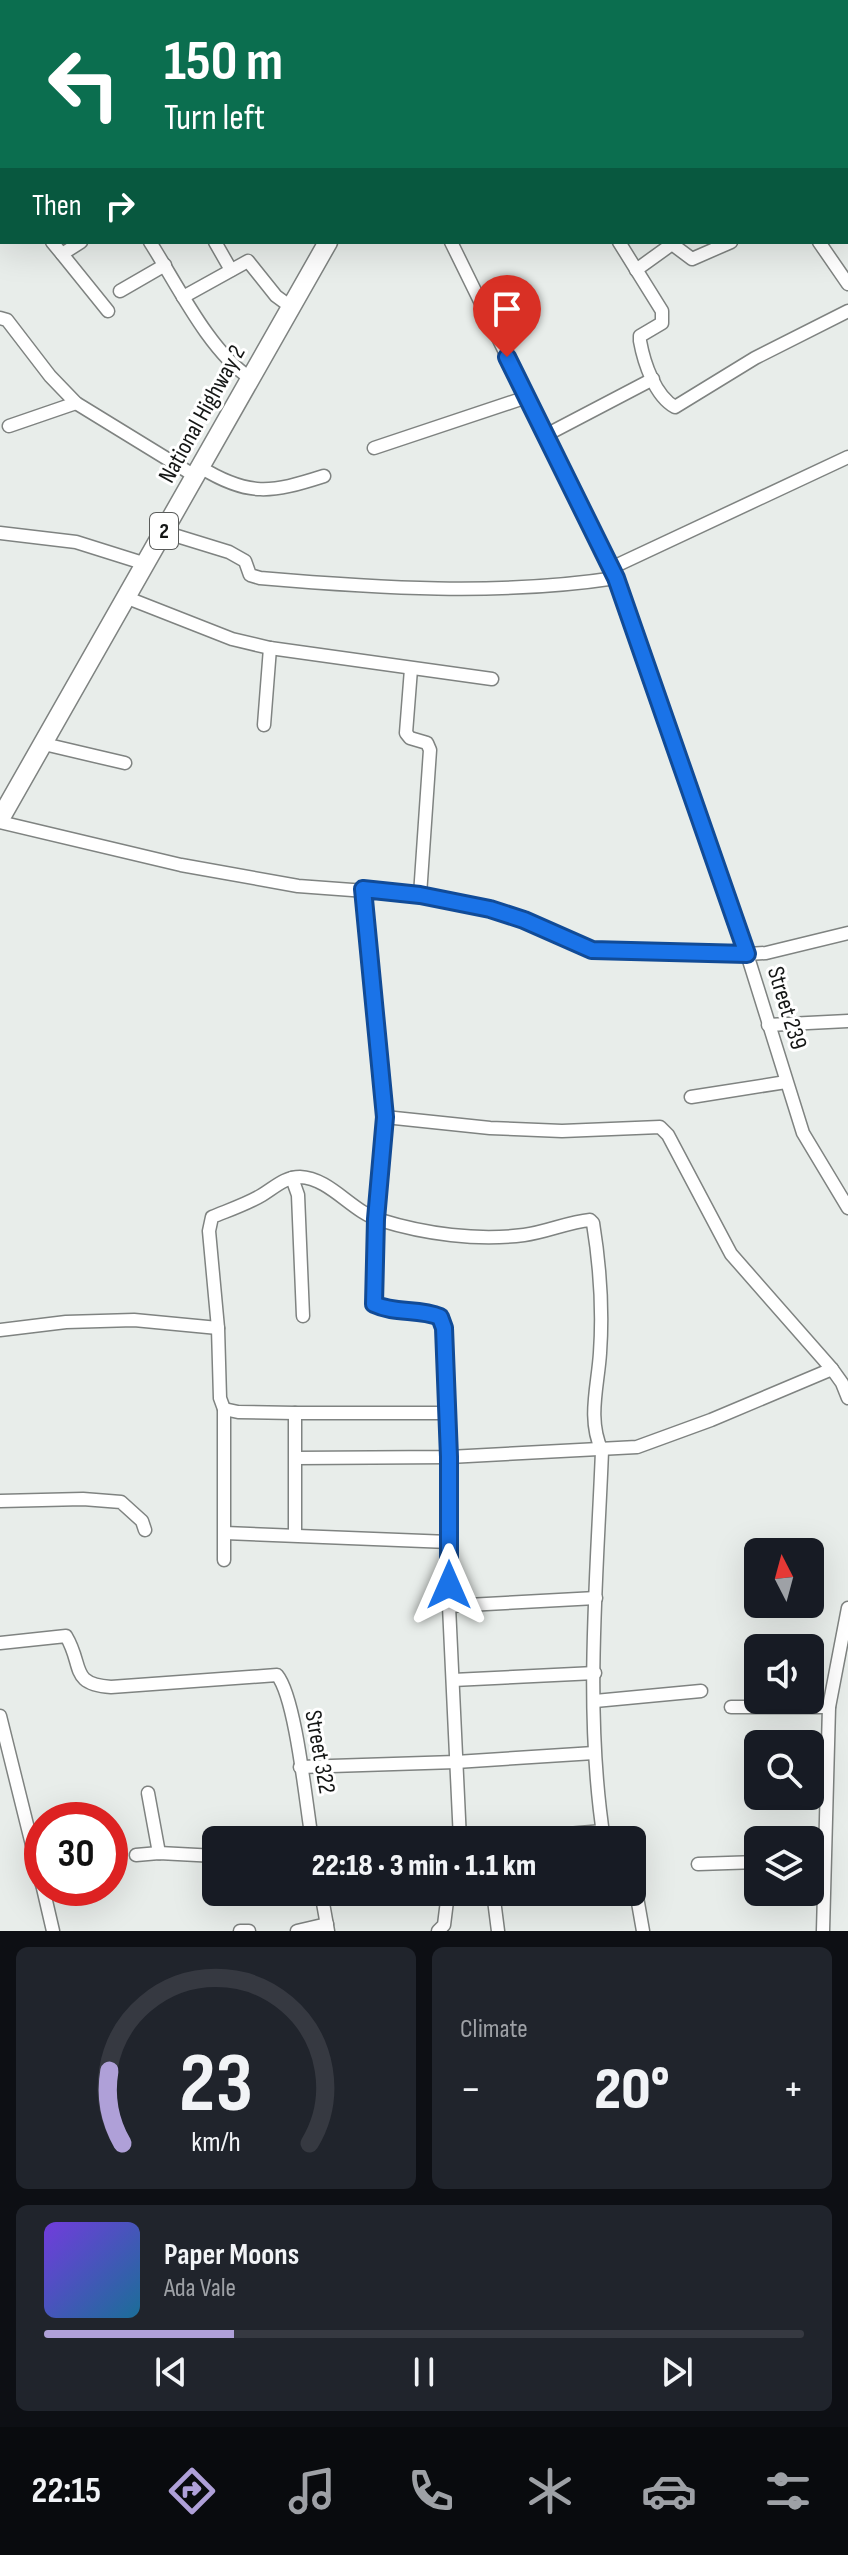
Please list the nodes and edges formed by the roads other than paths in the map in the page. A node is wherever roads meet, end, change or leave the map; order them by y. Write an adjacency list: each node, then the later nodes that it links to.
1 (54, 244): 12 (street)
2 (78, 244): 12 (street)
3 (151, 244): 13 (street)
4 (216, 244): 14 (street)
5 (327, 244): 19 (highway, National Highway 2 / 2)
6 (452, 244): 25 (street, Street 239)
7 (620, 244): 15 (street)
8 (672, 244): 15 (street)
9 (672, 244): 10 (street)
10 (726, 244)
11 (820, 244): 16 (street)
12 (62, 254): 20 (street)
13 (165, 265): 17 (street); 18 (street)
14 (231, 270): 18 (street); 19 (street)
15 (636, 270): 24 (street)
16 (848, 284)
17 (120, 291)
18 (183, 297): 23 (street)
19 (291, 307): 23 (highway, National Highway 2 / 2)
20 (108, 311)
21 (848, 311): 24 (street)
22 (0, 318): 26 (street)
23 (250, 378): 31 (highway, National Highway 2 / 2)
24 (653, 379): 28 (street)
25 (527, 397): 28 (street, Street 239); 29 (street)
26 (76, 403): 27 (street); 31 (street)
27 (9, 426)
28 (546, 435): 36 (street, Street 239)
29 (374, 448)
30 (848, 457): 36 (street)
31 (197, 472): 32 (street); 33 (highway, National Highway 2 / 2)
32 (324, 476)
33 (164, 532): 35 (highway, National Highway 2 / 2); 36 (street)
34 (0, 533): 35 (street)
35 (146, 564): 37 (highway, National Highway 2 / 2)
36 (614, 573): 48 (street, Street 239)
37 (125, 597): 38 (street); 42 (highway, National Highway 2 / 2)
38 (270, 648): 39 (street); 41 (street)
39 (411, 669): 40 (street); 46 (street)
40 (492, 679)
41 (264, 725)
42 (44, 744): 43 (street); 44 (highway, National Highway 2 / 2)
43 (125, 763)
44 (0, 820): 45 (street)
45 (363, 889): 46 (street); 53 (street)
46 (420, 895): 48 (street)
47 (848, 933): 48 (street)
48 (747, 954): 50 (street, Street 239)
49 (848, 1021): 50 (street)
50 (768, 1025): 51 (street, Street 239)
51 (786, 1082): 52 (street); 55 (street, Street 239)
52 (691, 1097)
53 (385, 1117): 56 (street); 60 (street)
54 (292, 1178): 56 (street); 57 (street); 58 (street)
55 (848, 1208)
56 (376, 1219): 65 (street); 66 (street)
57 (303, 1316)
58 (218, 1328): 59 (street); 63 (street)
59 (0, 1330)
60 (832, 1369): 61 (street); 66 (street)
61 (845, 1381): 62 (street)
62 (848, 1398)
63 (224, 1409): 64 (street); 71 (street)
64 (295, 1413): 65 (street); 68 (street)
65 (448, 1413): 67 (street)
66 (602, 1451): 67 (street); 75 (street)
67 (449, 1457): 68 (street); 73 (street)
68 (296, 1458): 72 (street)
69 (0, 1501): 70 (street)
70 (145, 1530)
71 (225, 1533): 72 (street); 74 (street)
72 (295, 1535): 73 (street)
73 (449, 1542): 76 (street)
74 (224, 1560)
75 (596, 1598): 76 (street); 79 (street)
76 (449, 1606): 80 (street)
77 (848, 1608): 84 (street)
78 (0, 1643): 88 (street, Street 322)
79 (595, 1673): 80 (street); 82 (street)
80 (453, 1680): 87 (street)
81 (701, 1691): 82 (street)
82 (595, 1701): 86 (street)
83 (731, 1707): 84 (street)
84 (829, 1707): 97 (street)
85 (0, 1716): 90 (street)
86 (594, 1753): 87 (street); 93 (street)
87 (456, 1762): 88 (street); 92 (street)
88 (300, 1767): 91 (street, Street 322)
89 (148, 1793): 94 (street)
90 (24, 1813)
91 (310, 1826)
92 (459, 1826)
93 (603, 1826)
94 (159, 1853): 95 (street); 96 (street)
95 (136, 1855)
96 (202, 1855)
97 (825, 1860): 113 (street)
98 (744, 1862): 99 (street)
99 (698, 1864)
100 (47, 1906): 106 (street)
101 (323, 1906): 105 (street)
102 (446, 1906): 110 (street)
103 (495, 1906): 111 (street)
104 (639, 1906): 112 (street)
105 (327, 1928): 109 (street)
106 (53, 1931)
107 (240, 1931): 108 (street)
108 (249, 1931)
109 (297, 1931)
110 (438, 1931)
111 (498, 1931)
112 (643, 1931)
113 (823, 1931)

